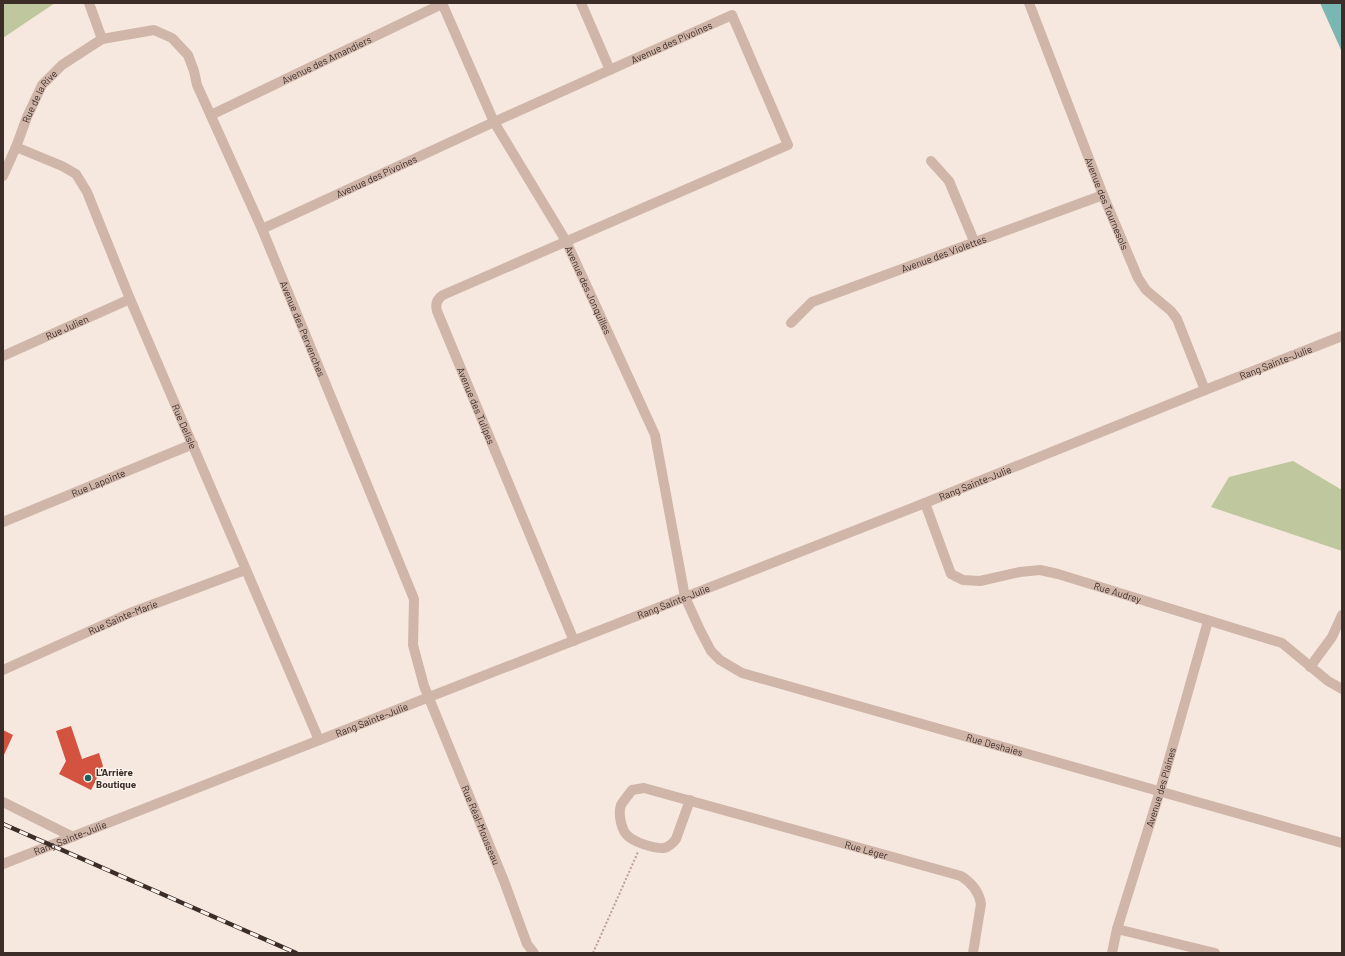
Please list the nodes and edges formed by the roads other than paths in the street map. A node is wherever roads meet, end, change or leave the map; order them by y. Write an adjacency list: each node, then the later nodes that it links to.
1 (89, 3): 5 (street)
2 (442, 3): 7 (street, Avenue des Amandiers); 8 (street, Avenue des Jonquilles)
3 (581, 3): 6 (street)
4 (1029, 3): 12 (street, Avenue des Tournesols)
5 (102, 39): 7 (street, Avenue des Pervenches); 9 (street, Rue de la Rive)
6 (610, 70): 8 (street, Avenue des Pivoines); 14 (street, Avenue des Pivoines)
7 (211, 115): 13 (street, Avenue des Pervenches)
8 (494, 122): 13 (street, Avenue des Pivoines); 14 (street, Avenue des Jonquilles)
9 (16, 147): 11 (street, Rue de la Rive); 16 (street, Rue Delisle)
10 (931, 161): 15 (street)
11 (3, 176)
12 (1103, 194): 15 (street, Avenue des Violettes); 20 (street, Avenue des Tournesols)
13 (262, 229): 32 (street, Avenue des Pervenches)
14 (566, 241): 25 (street, Avenue des Jonquilles); 28 (street, Avenue des Tulipes)
15 (974, 241): 17 (street, Avenue des Violettes)
16 (130, 299): 19 (street, Rue Julien); 21 (street, Rue Delisle)
17 (791, 323)
18 (1342, 336): 20 (street, Rang Sainte-Julie)
19 (3, 356)
20 (1205, 390): 22 (street, Rang Sainte-Julie)
21 (193, 444): 23 (street, Rue Lapointe); 24 (street, Rue Delisle)
22 (925, 503): 25 (street, Rang Sainte-Julie); 27 (street, Rue Audrey)
23 (3, 522)
24 (245, 570): 30 (street, Rue Sainte-Marie); 33 (street, Rue Delisle)
25 (685, 597): 28 (street, Rang Sainte-Julie); 34 (street, Rue Deshaies)
26 (1342, 615): 29 (street)
27 (1208, 621): 29 (street, Rue Audrey); 34 (street, Avenue des Plaines)
28 (574, 640): 32 (street, Rang Sainte-Julie)
29 (1310, 667): 31 (street, Rue Audrey)
30 (3, 670)
31 (1342, 689)
32 (428, 698): 33 (street, Rang Sainte-Julie); 41 (street, Rue Réal-Mousseau)
33 (319, 740): 37 (street, Rang Sainte-Julie)
34 (1160, 791): 38 (street, Rue Deshaies); 40 (street, Avenue des Plaines)
35 (690, 800): 35 (street, Rue Léger); 42 (street, Rue Léger)
36 (3, 802): 37 (street)
37 (73, 837): 39 (street, Rang Sainte-Julie)
38 (1342, 843)
39 (3, 864)
40 (1117, 929): 43 (street, Avenue des Plaines); 44 (street)
41 (534, 953)
42 (973, 953)
43 (1112, 953)
44 (1215, 953)

